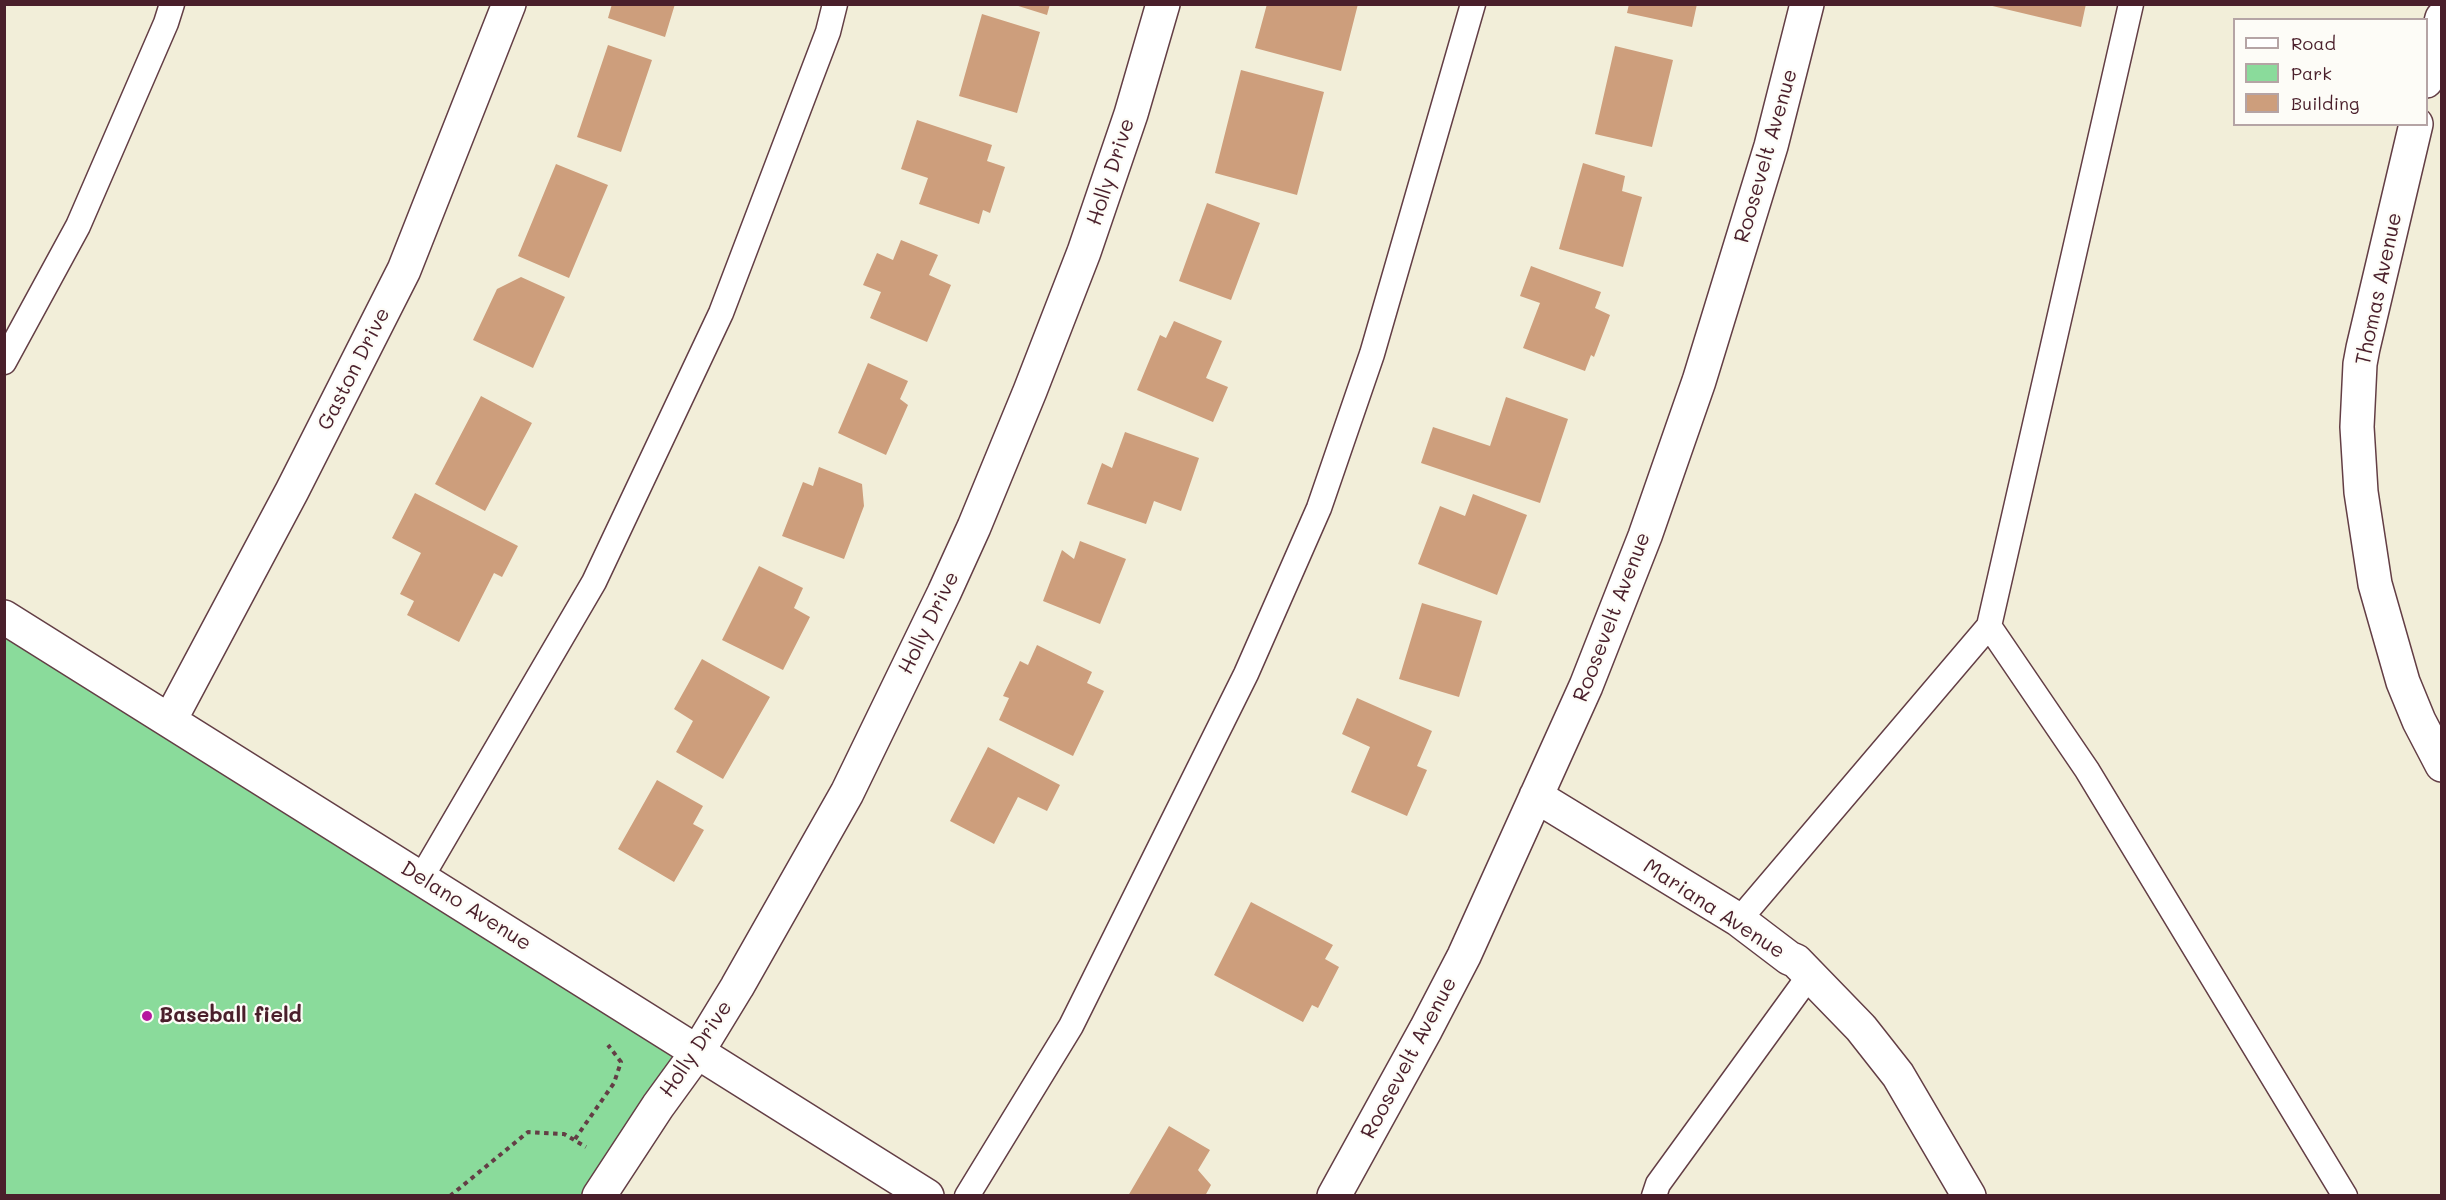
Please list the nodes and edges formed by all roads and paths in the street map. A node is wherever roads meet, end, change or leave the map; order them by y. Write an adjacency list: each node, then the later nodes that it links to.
1 (172, 4): 11 (lane)
2 (509, 4): 14 (street, Gaston Drive)
3 (835, 4): 17 (lane)
4 (1163, 4): 21 (street, Holly Drive)
5 (1473, 4): 26 (lane)
6 (1807, 4): 16 (street, Roosevelt Avenue)
7 (2130, 4): 13 (lane)
8 (2442, 18): 9 (street)
9 (2428, 77)
10 (2416, 126): 15 (street, Thomas Avenue)
11 (4, 362)
12 (4, 617): 14 (street, Delano Avenue)
13 (1989, 626): 18 (lane); 30 (lane)
14 (170, 720): 17 (street, Delano Avenue)
15 (2442, 765)
16 (1536, 796): 18 (street, Mariana Avenue); 27 (street, Roosevelt Avenue)
17 (421, 878): 21 (street, Delano Avenue)
18 (1739, 920): 19 (street, Mariana Avenue)
19 (1809, 976): 28 (lane); 29 (street, Mariana Avenue)
20 (599, 1039): 22 (path)
21 (698, 1051): 23 (street, Holly Drive); 25 (street, Delano Avenue)
22 (575, 1139): 23 (path); 24 (path)
23 (608, 1182)
24 (450, 1196)
25 (927, 1196)
26 (967, 1196)
27 (1334, 1196)
28 (1654, 1196)
29 (1969, 1196)
30 (2345, 1196)

